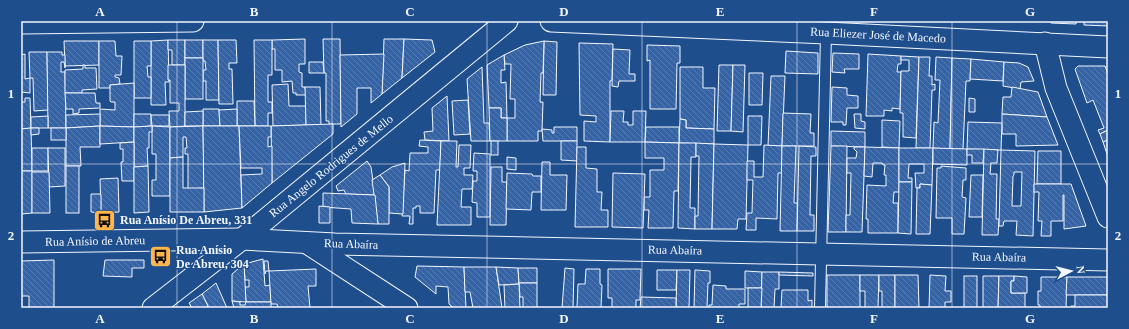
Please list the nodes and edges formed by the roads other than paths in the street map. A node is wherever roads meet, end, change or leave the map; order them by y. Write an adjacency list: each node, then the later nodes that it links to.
1 (193, 21): 4 (street)
2 (507, 21): 9 (street, Rua Angelo Rodrigues de Mello)
3 (551, 21): 5 (street, Rua Eliezer José de Macedo)
4 (21, 23)
5 (826, 33): 6 (street, Rua Eliezer José de Macedo); 12 (lane)
6 (1045, 43): 7 (street, Rua Eliezer José de Macedo); 8 (street)
7 (1108, 47)
8 (1108, 217)
9 (242, 239): 10 (street, Rua Anísio de Abreu); 11 (street, Rua Abaíra); 14 (street, Rua Angelo Rodrigues de Mello)
10 (21, 242)
11 (305, 242): 12 (street, Rua Abaíra); 15 (street)
12 (820, 253): 13 (street, Rua Abaíra); 16 (lane)
13 (1108, 260)
14 (153, 308)
15 (407, 308)
16 (820, 308)

